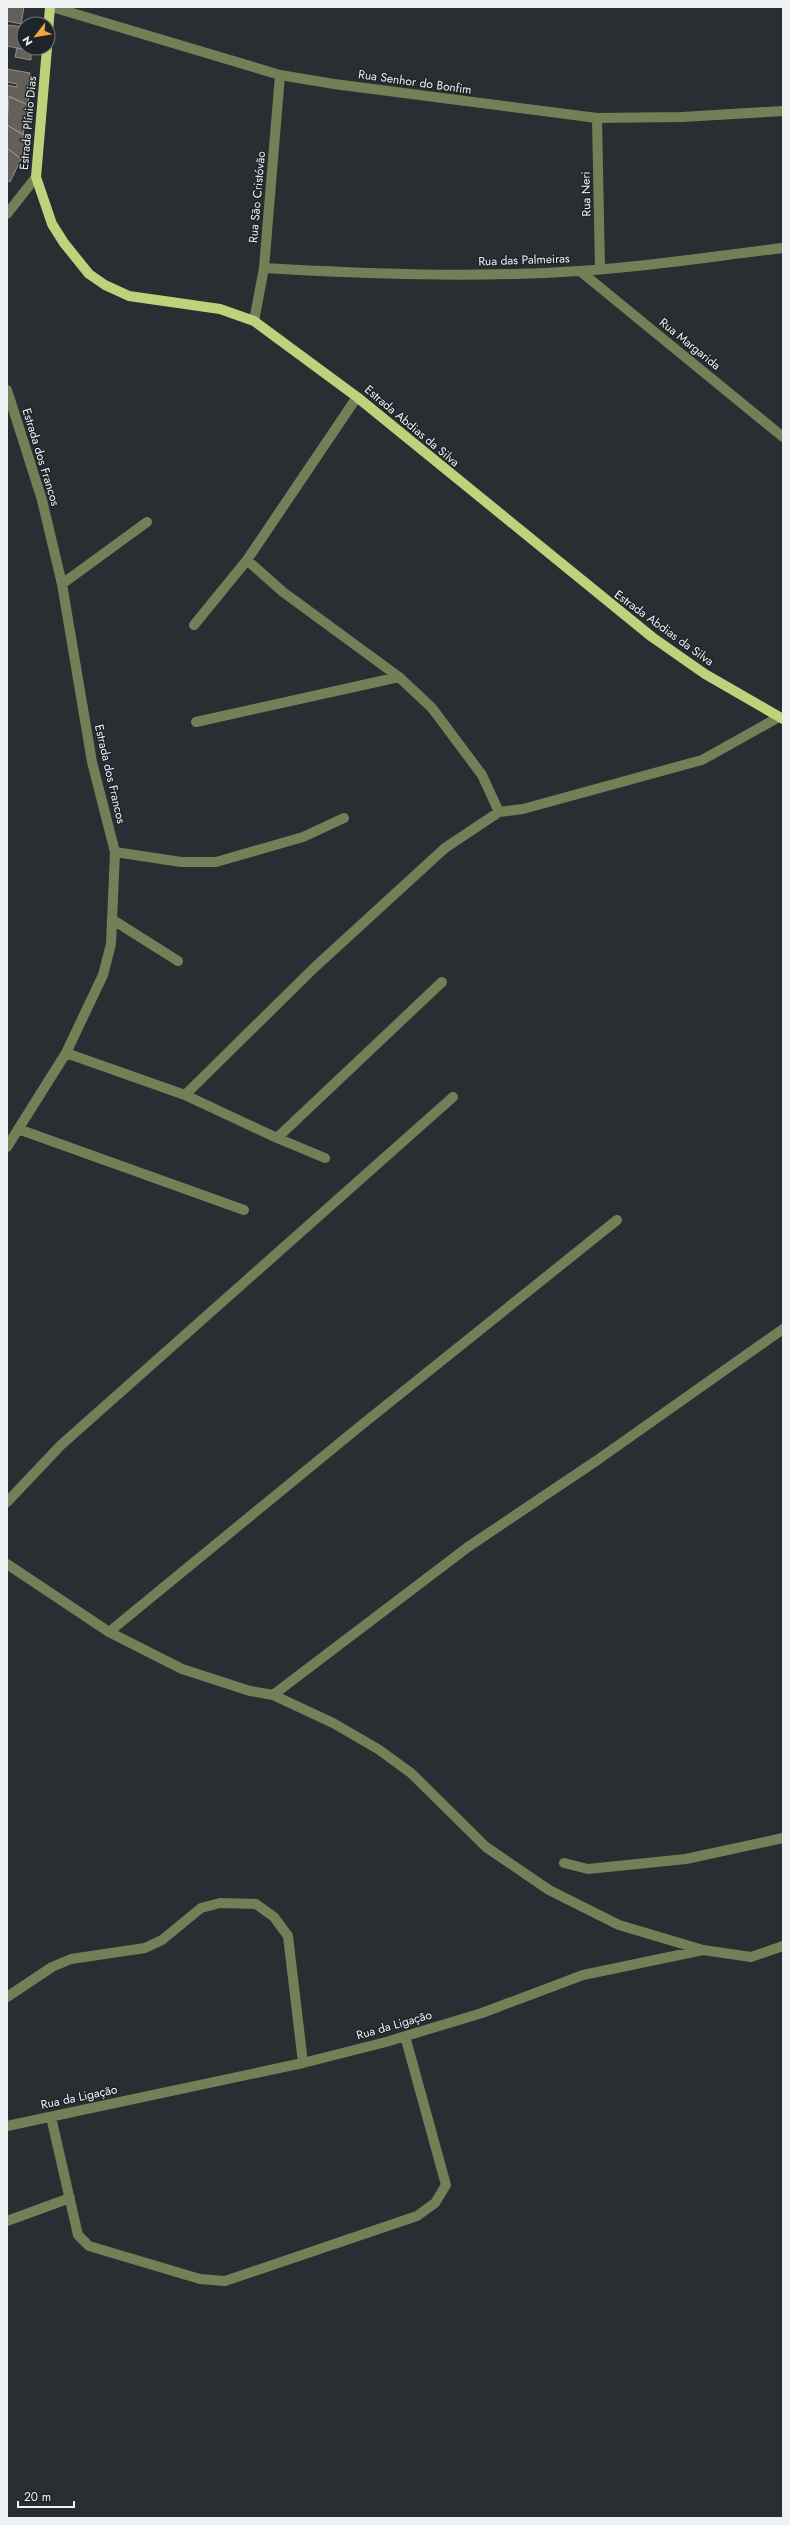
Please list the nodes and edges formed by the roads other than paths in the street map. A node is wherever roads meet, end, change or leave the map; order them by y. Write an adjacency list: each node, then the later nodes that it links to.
1 (51, 7): 3 (street, Rua Senhor do Bonfim)
2 (46, 56): 6 (main road, Estrada Plínio Dias)
3 (280, 74): 5 (street, Rua Senhor do Bonfim); 9 (street, Rua São Cristóvão)
4 (783, 111): 5 (street, Rua Senhor do Bonfim)
5 (597, 118): 10 (street, Rua Neri)
6 (36, 178): 7 (street, Estrada Plínio Dias); 12 (main road, Estrada Abdias da Silva)
7 (7, 214)
8 (783, 248): 10 (street, Rua das Palmeiras)
9 (264, 268): 11 (street, Rua das Palmeiras); 12 (street, Rua São Cristóvão)
10 (600, 269): 11 (street, Rua das Palmeiras)
11 (580, 271): 15 (street, Rua Margarida)
12 (254, 321): 14 (main road, Estrada Abdias da Silva)
13 (7, 390): 18 (street, Estrada dos Francos)
14 (357, 397): 17 (street); 21 (main road, Estrada Abdias da Silva)
15 (783, 437)
16 (147, 522): 18 (street)
17 (247, 560): 19 (street); 20 (street)
18 (62, 584): 25 (street, Estrada dos Francos)
19 (194, 625)
20 (400, 677): 22 (street); 23 (street)
21 (781, 718): 23 (street)
22 (196, 722)
23 (499, 812): 30 (street)
24 (344, 818): 25 (street)
25 (115, 852): 26 (street, Estrada dos Francos)
26 (112, 920): 27 (street); 29 (street, Estrada dos Francos)
27 (178, 961)
28 (442, 982): 33 (street)
29 (66, 1053): 30 (street); 32 (street, Estrada dos Francos)
30 (185, 1095): 33 (street)
31 (453, 1097): 39 (street)
32 (18, 1129): 34 (street, Estrada dos Francos); 36 (street)
33 (277, 1138): 35 (street)
34 (7, 1146)
35 (325, 1158)
36 (244, 1210)
37 (617, 1220): 41 (street)
38 (783, 1329): 42 (street)
39 (7, 1502)
40 (7, 1564): 41 (street)
41 (109, 1632): 42 (street)
42 (273, 1695): 46 (street)
43 (783, 1838): 44 (street)
44 (564, 1863)
45 (783, 1946): 46 (street, Rua da Ligação)
46 (703, 1950): 48 (street, Rua da Ligação)
47 (7, 1997): 49 (street)
48 (405, 2036): 49 (street, Rua da Ligação); 52 (street)
49 (303, 2063): 50 (street, Rua da Ligação)
50 (50, 2117): 51 (street, Rua da Ligação); 52 (street)
51 (7, 2126)
52 (70, 2198): 53 (street)
53 (7, 2221)

